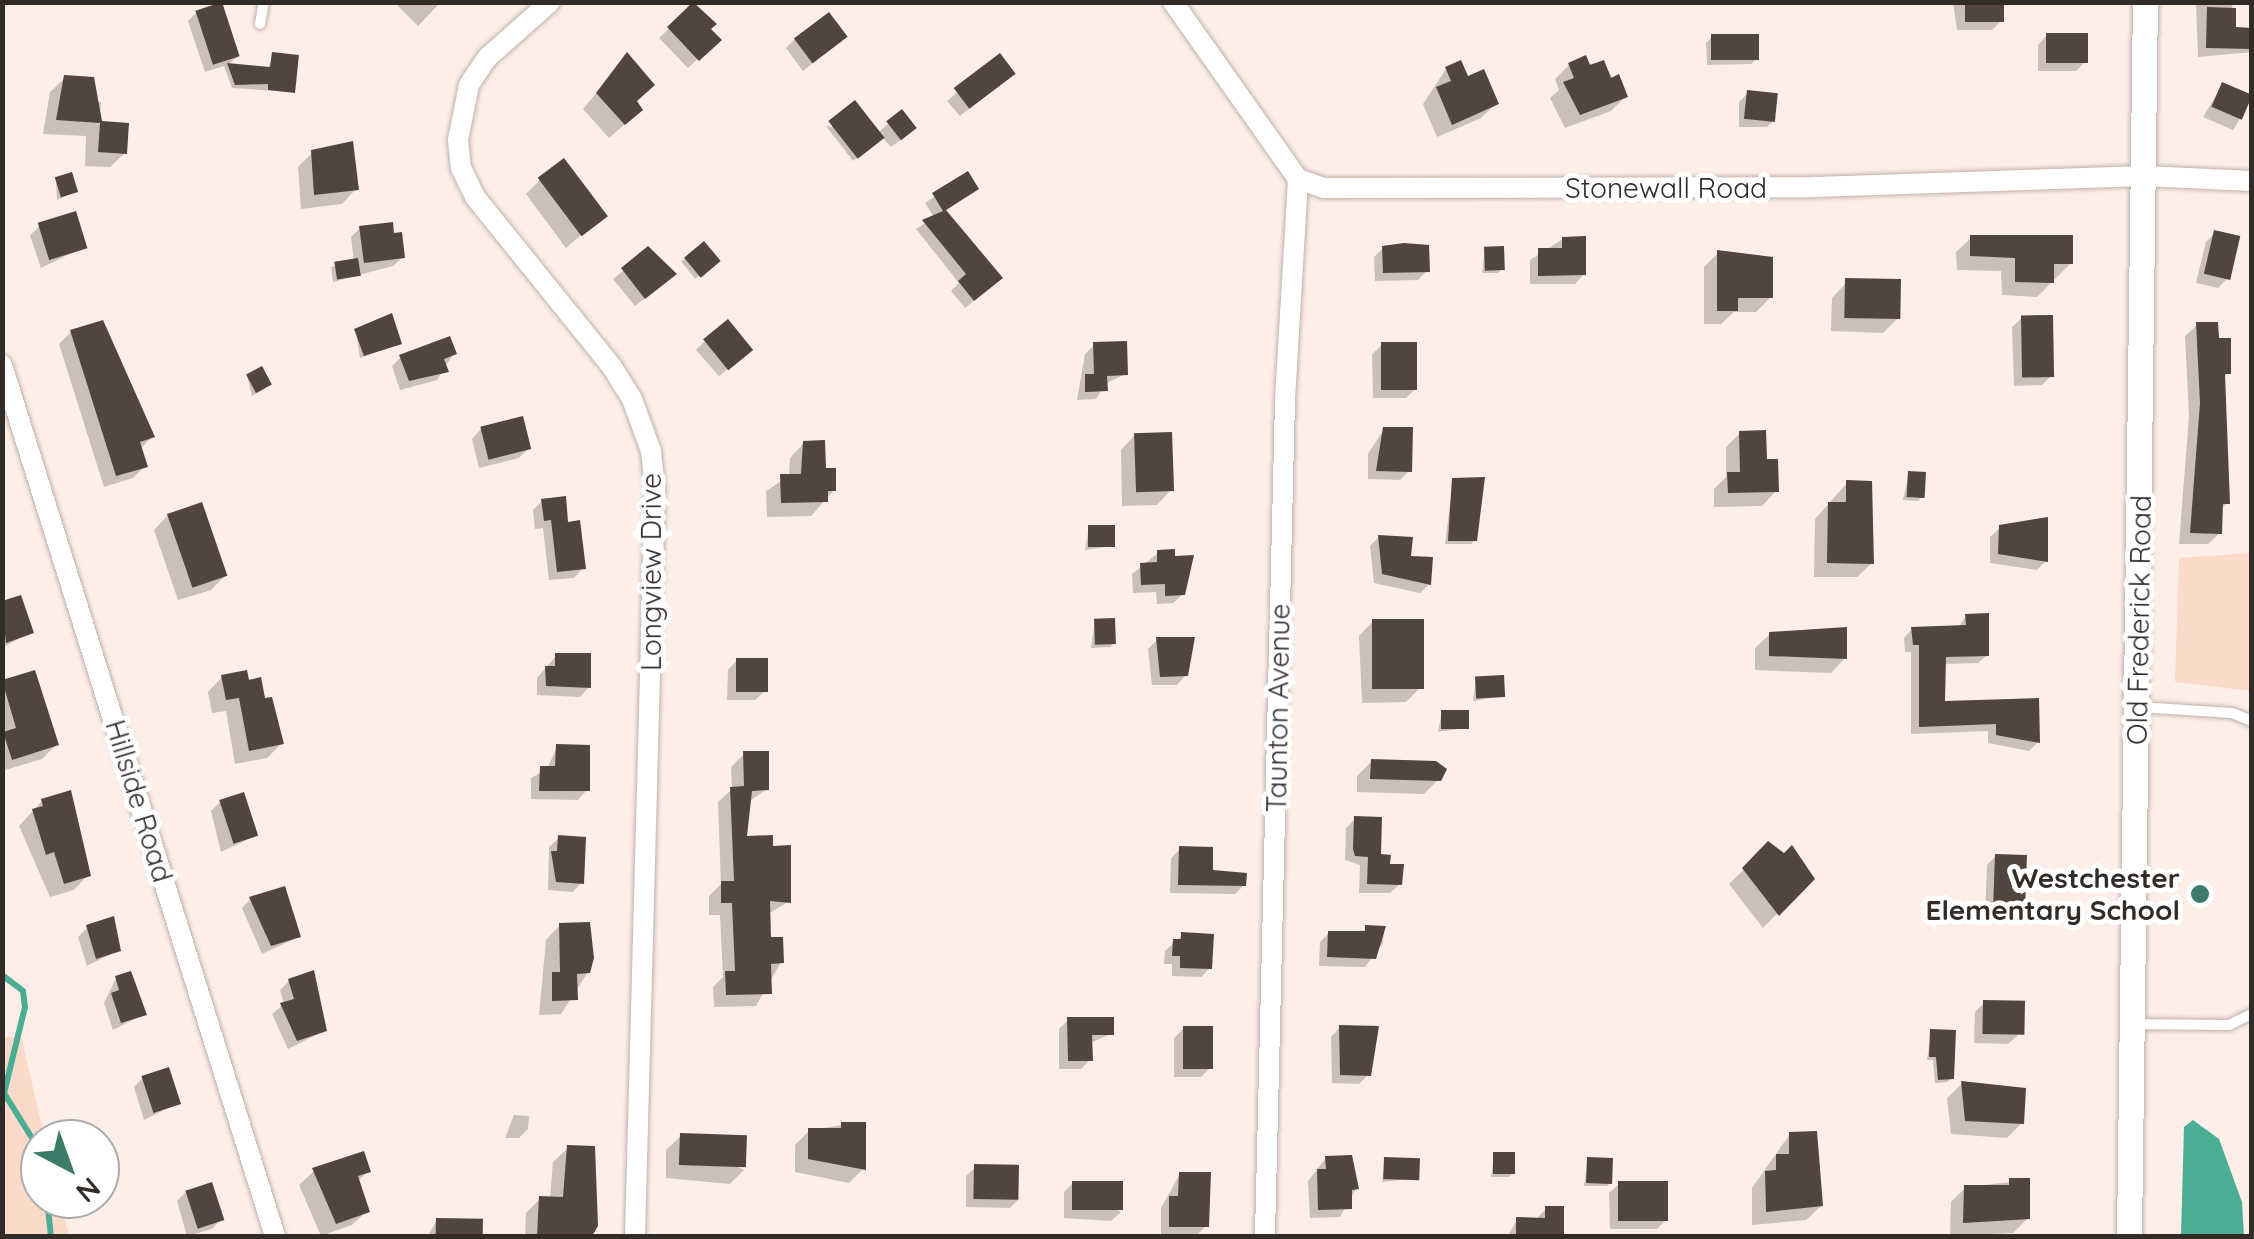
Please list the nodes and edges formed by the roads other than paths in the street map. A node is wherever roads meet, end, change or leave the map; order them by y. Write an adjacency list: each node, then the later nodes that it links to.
1 (264, 2): 5 (lane)
2 (550, 2): 15 (street, Longview Drive)
3 (1173, 2): 7 (street)
4 (2145, 2): 6 (street, Old Frederick Road)
5 (260, 24)
6 (2144, 176): 7 (street, Stonewall Road); 8 (street, Stonewall Road); 10 (street, Old Frederick Road)
7 (1298, 179): 16 (street, Taunton Avenue)
8 (2252, 181)
9 (2, 365): 14 (street, Hillside Road)
10 (2138, 707): 11 (lane); 13 (street, Old Frederick Road)
11 (2252, 721)
12 (2252, 1014): 13 (lane)
13 (2132, 1024): 17 (street, Old Frederick Road)
14 (275, 1236)
15 (636, 1236)
16 (1265, 1236)
17 (2129, 1236)

